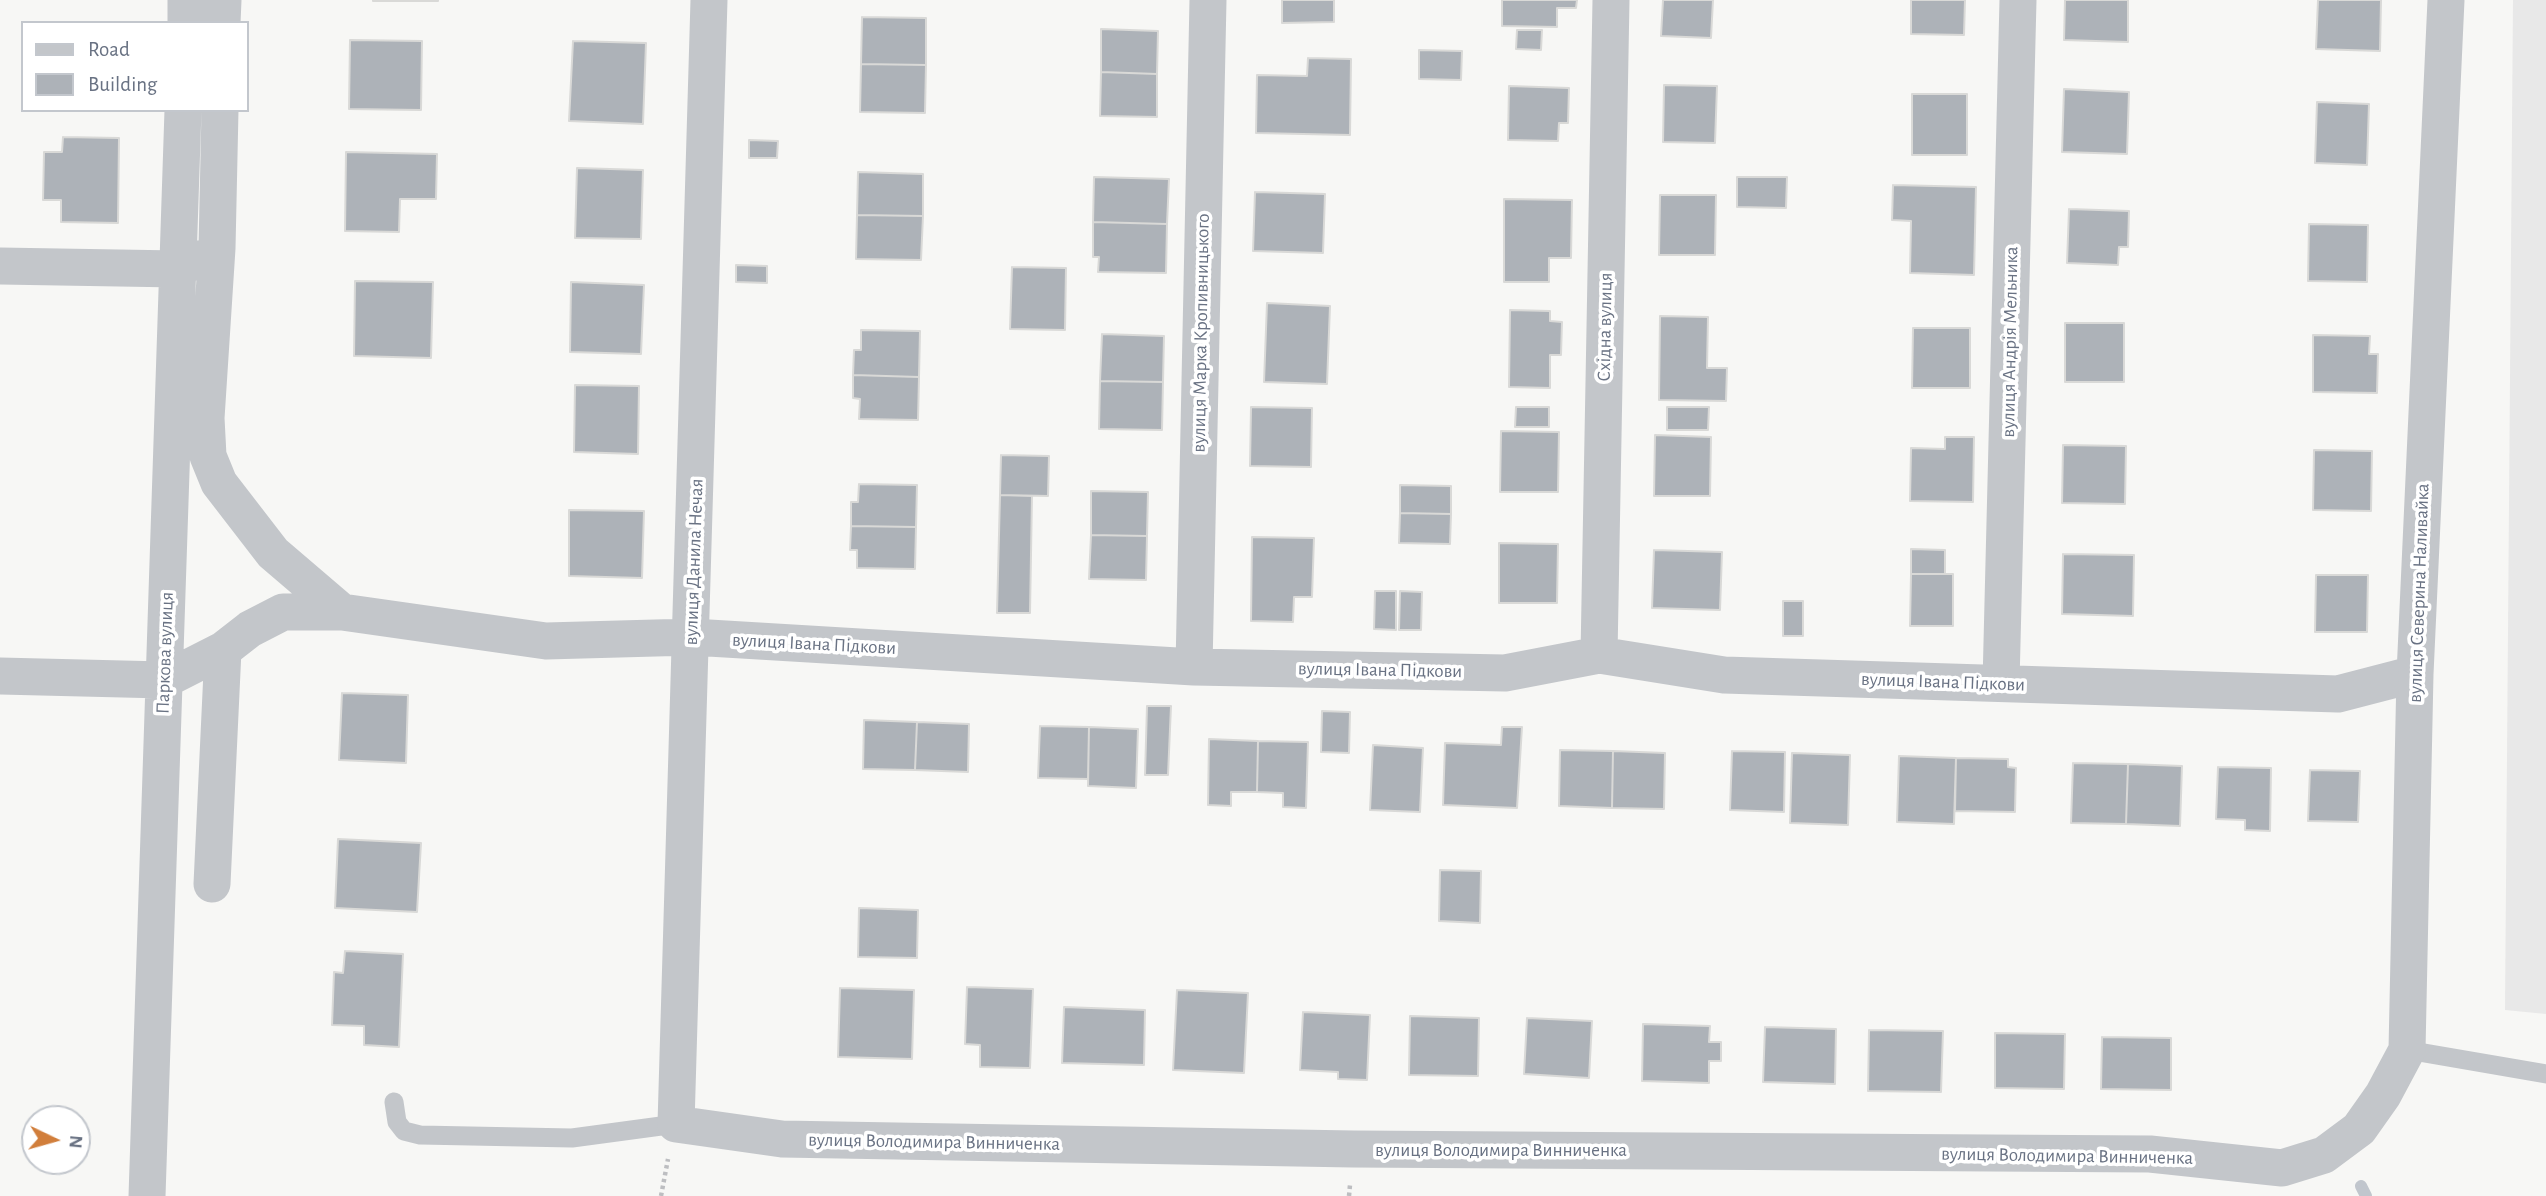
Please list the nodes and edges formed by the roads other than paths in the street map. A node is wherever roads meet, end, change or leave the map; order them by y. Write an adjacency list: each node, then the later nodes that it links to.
1 (186, 0): 8 (street)
2 (223, 0): 9 (street)
3 (709, 0): 16 (street, вулиця Данила Нечая)
4 (1208, 0): 19 (street, вулиця Марка Кропивницького)
5 (1611, 0): 18 (street, Східна вулиця)
6 (2018, 0): 23 (street, вулиця Андрія Мельника)
7 (2446, 0): 20 (street, вулиця Северина Наливайка)
8 (186, 21)
9 (222, 21)
10 (183, 112): 14 (street, Паркова вулиця)
11 (220, 112): 12 (street)
12 (217, 248): 14 (street); 15 (street)
13 (0, 266): 14 (street)
14 (178, 269): 22 (street, Паркова вулиця)
15 (341, 612): 16 (street, вулиця Івана Підкови); 17 (street)
16 (692, 637): 19 (street, вулиця Івана Підкови); 28 (street, вулиця Данила Нечая)
17 (223, 650): 22 (street); 24 (street)
18 (1599, 655): 19 (street, вулиця Івана Підкови); 23 (street, вулиця Івана Підкови)
19 (1194, 667)
20 (2415, 674): 23 (street, вулиця Івана Підкови); 25 (street, вулиця Северина Наливайка)
21 (0, 676): 22 (street)
22 (164, 680): 30 (street, Паркова вулиця)
23 (2001, 683)
24 (212, 884)
25 (2407, 1050): 26 (lane); 29 (street, вулиця Северина Наливайка)
26 (2546, 1074)
27 (394, 1102): 28 (lane)
28 (676, 1124): 29 (street, вулиця Володимира Винниченка)
29 (2324, 1155)
30 (147, 1196)

